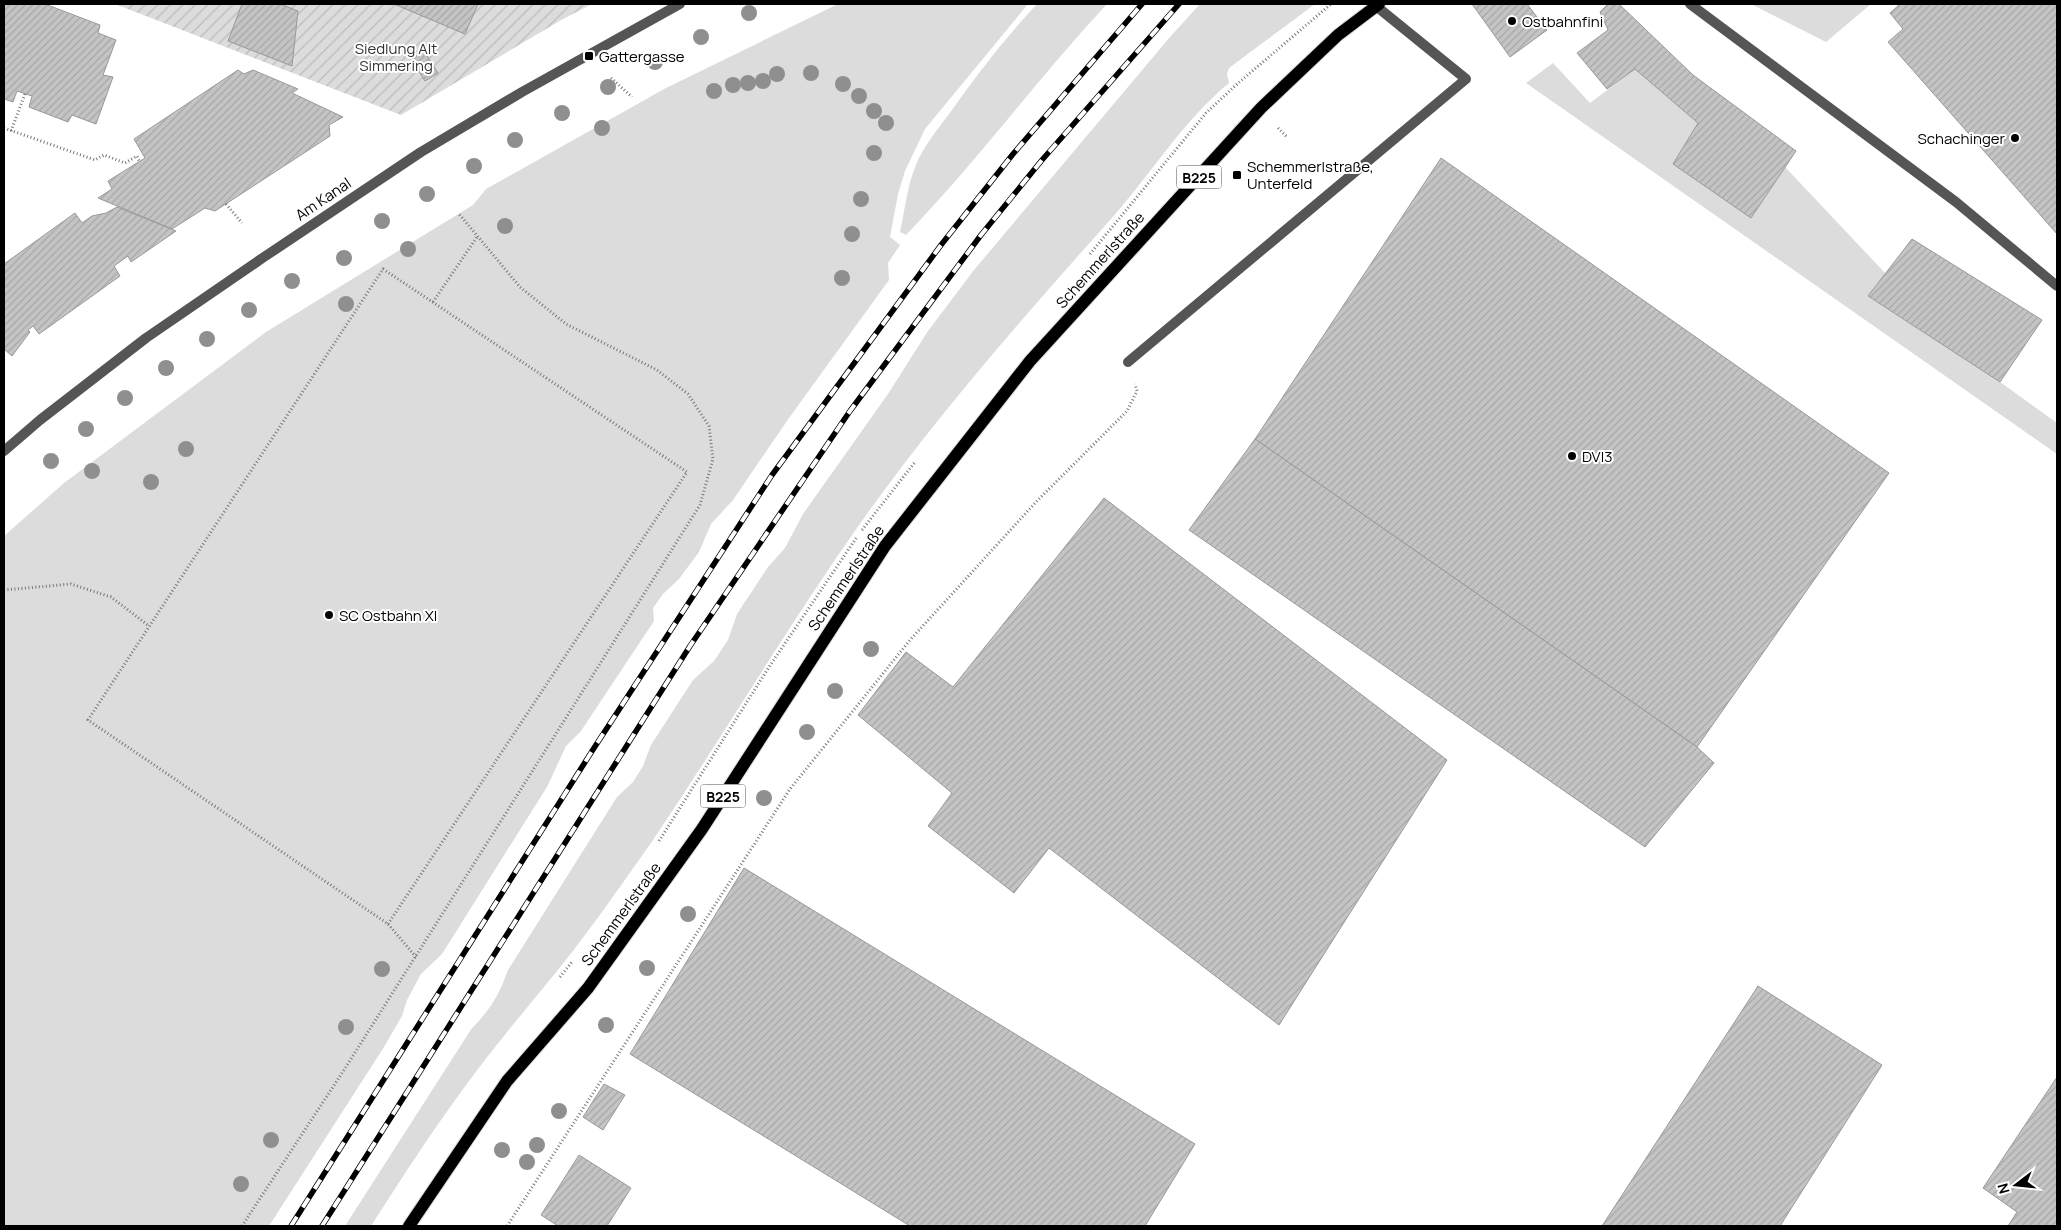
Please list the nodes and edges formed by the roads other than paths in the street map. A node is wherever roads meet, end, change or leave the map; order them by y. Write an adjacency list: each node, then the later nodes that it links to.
1 (680, 4): 6 (street, Am Kanal)
2 (1690, 4): 4 (street)
3 (1377, 5): 5 (street); 7 (main road, Schemmerlstraße / B225)
4 (2057, 286)
5 (1128, 362)
6 (4, 451)
7 (409, 1226)

